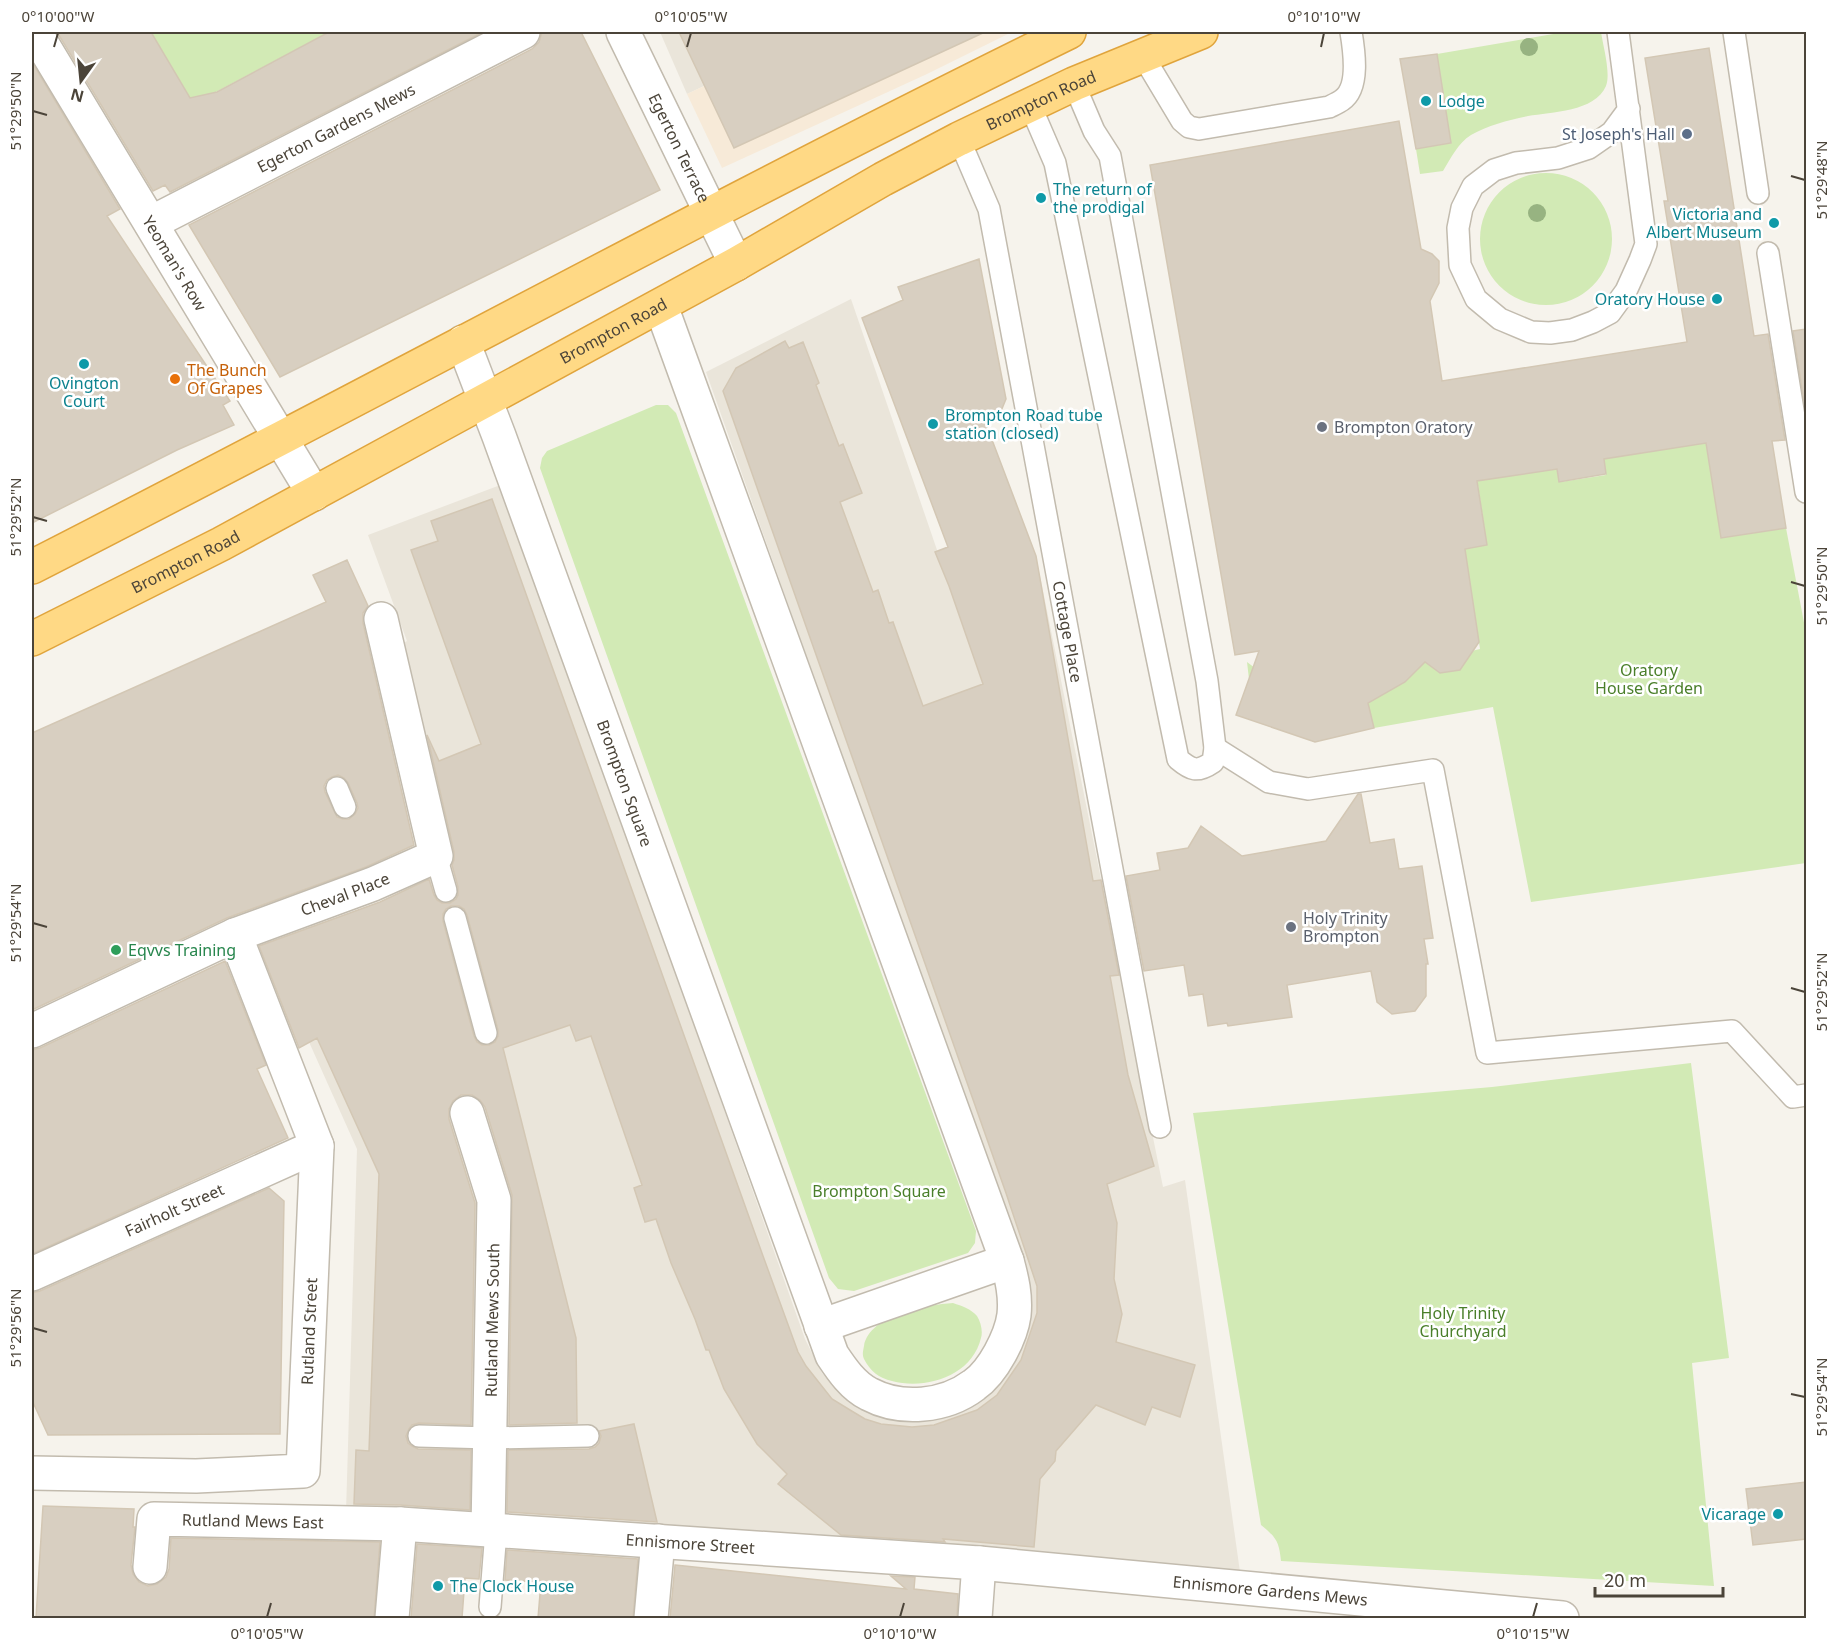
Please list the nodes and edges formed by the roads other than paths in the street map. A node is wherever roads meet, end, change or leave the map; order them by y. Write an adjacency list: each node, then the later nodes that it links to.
1 (35, 32): 16 (street, Yeoman's Row)
2 (523, 32): 16 (street, Egerton Gardens Mews)
3 (623, 32): 15 (street, Egerton Terrace)
4 (1070, 32): 15 (highway)
5 (1201, 32): 9 (highway, Brompton Road)
6 (1352, 32): 9 (lane)
7 (1618, 32): 12 (lane)
8 (1734, 32): 14 (lane)
9 (1143, 56): 10 (highway, Brompton Road)
10 (1074, 84): 11 (highway, Brompton Road); 28 (lane)
11 (1030, 105): 13 (highway, Brompton Road); 28 (lane)
12 (1629, 109): 12 (lane)
13 (959, 139): 18 (highway, Brompton Road); 37 (lane, Cottage Place)
14 (1758, 193)
15 (711, 212): 18 (street, Egerton Terrace); 20 (highway)
16 (151, 223): 22 (street, Yeoman's Row)
17 (1768, 253): 23 (lane)
18 (736, 264): 19 (highway, Brompton Road)
19 (661, 306): 21 (highway, Brompton Road); 39 (street, Brompton Square)
20 (463, 342): 21 (street, Brompton Square); 22 (highway)
21 (486, 400): 24 (highway, Brompton Road); 41 (street, Brompton Square)
22 (280, 439): 24 (street, Yeoman's Row); 25 (highway)
23 (1806, 492)
24 (314, 494): 27 (highway, Brompton Road)
25 (32, 567)
26 (381, 619): 29 (street)
27 (32, 639)
28 (1215, 748): 35 (lane)
29 (436, 856): 30 (lane); 32 (street, Cheval Place)
30 (446, 891)
31 (455, 918): 34 (lane)
32 (235, 935): 33 (street, Cheval Place); 38 (street, Rutland Street)
33 (32, 1031)
34 (486, 1033)
35 (1806, 1095)
36 (467, 1113): 44 (street, Rutland Mews South)
37 (1160, 1127)
38 (317, 1146): 40 (street, Fairholt Street); 45 (street, Rutland Street)
39 (1007, 1261): 41 (street); 41 (street, Brompton Square)
40 (32, 1274)
41 (821, 1326)
42 (418, 1436): 44 (lane)
43 (588, 1436): 44 (lane)
44 (490, 1438): 47 (street, Rutland Mews South)
45 (32, 1473)
46 (400, 1524): 47 (street, Ennismore Street); 50 (street, Rutland Mews East); 52 (street)
47 (492, 1530): 48 (street, Ennismore Street); 51 (lane)
48 (658, 1541): 49 (street, Ennismore Street); 53 (street)
49 (980, 1563): 54 (street); 55 (street, Ennismore Gardens Mews)
50 (150, 1567)
51 (490, 1607)
52 (392, 1618)
53 (651, 1618)
54 (975, 1618)
55 (1562, 1618)

